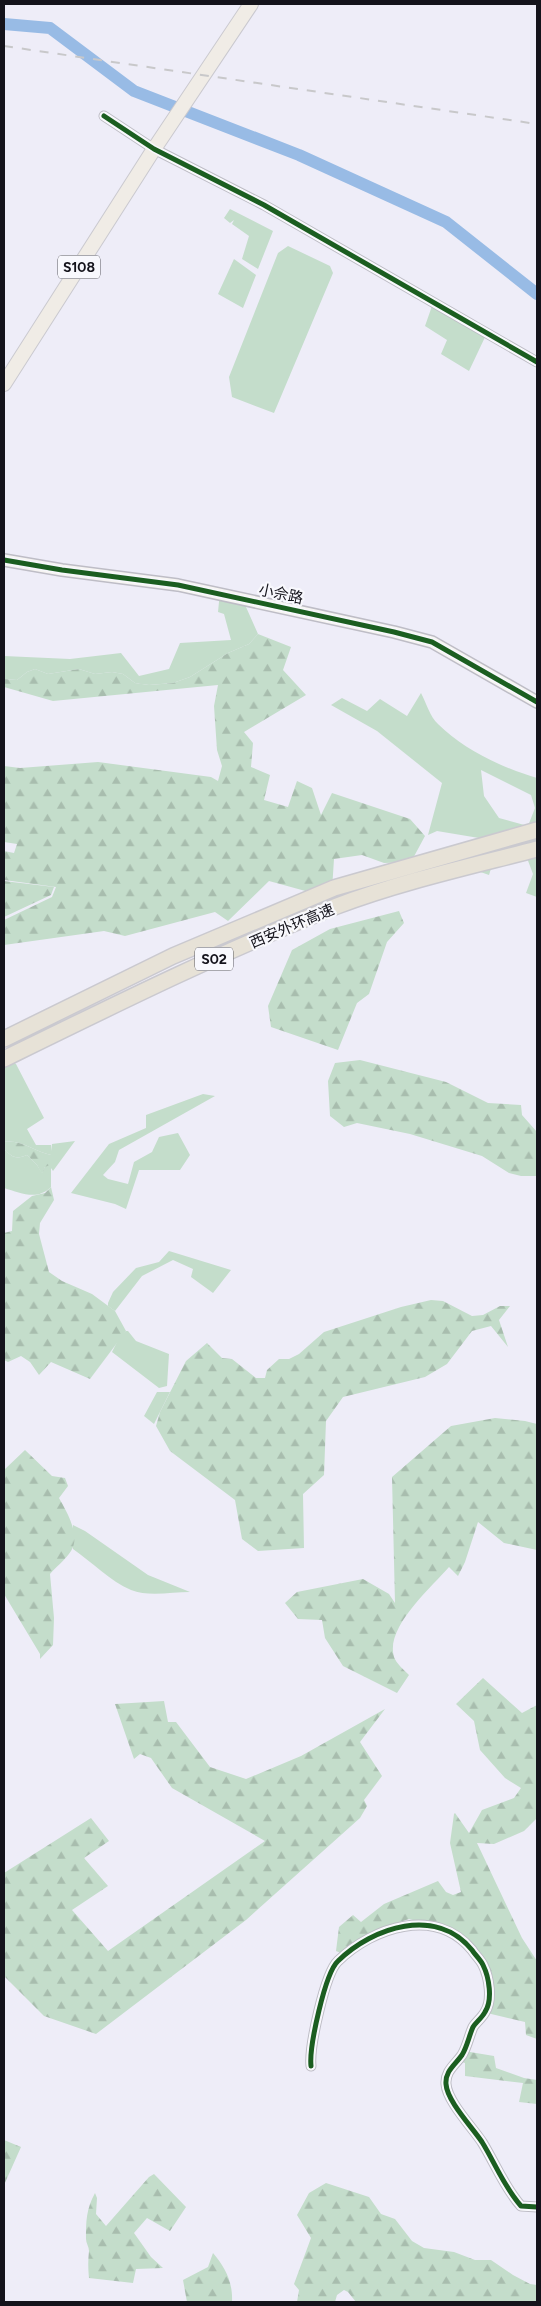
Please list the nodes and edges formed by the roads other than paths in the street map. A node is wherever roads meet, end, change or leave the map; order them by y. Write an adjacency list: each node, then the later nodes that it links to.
1 (251, 4): 3 (main road, S108)
2 (104, 116): 3 (street)
3 (154, 149): 4 (street); 5 (main road, S108)
4 (537, 362)
5 (4, 384)
6 (4, 560): 7 (street, 小佘路)
7 (537, 702)
8 (537, 830): 10 (highway, 西安外环高速 / S02)
9 (537, 849): 11 (highway, 西安外环高速 / S02)
10 (4, 1039)
11 (4, 1059)
12 (311, 2066): 13 (street)
13 (537, 2207)

